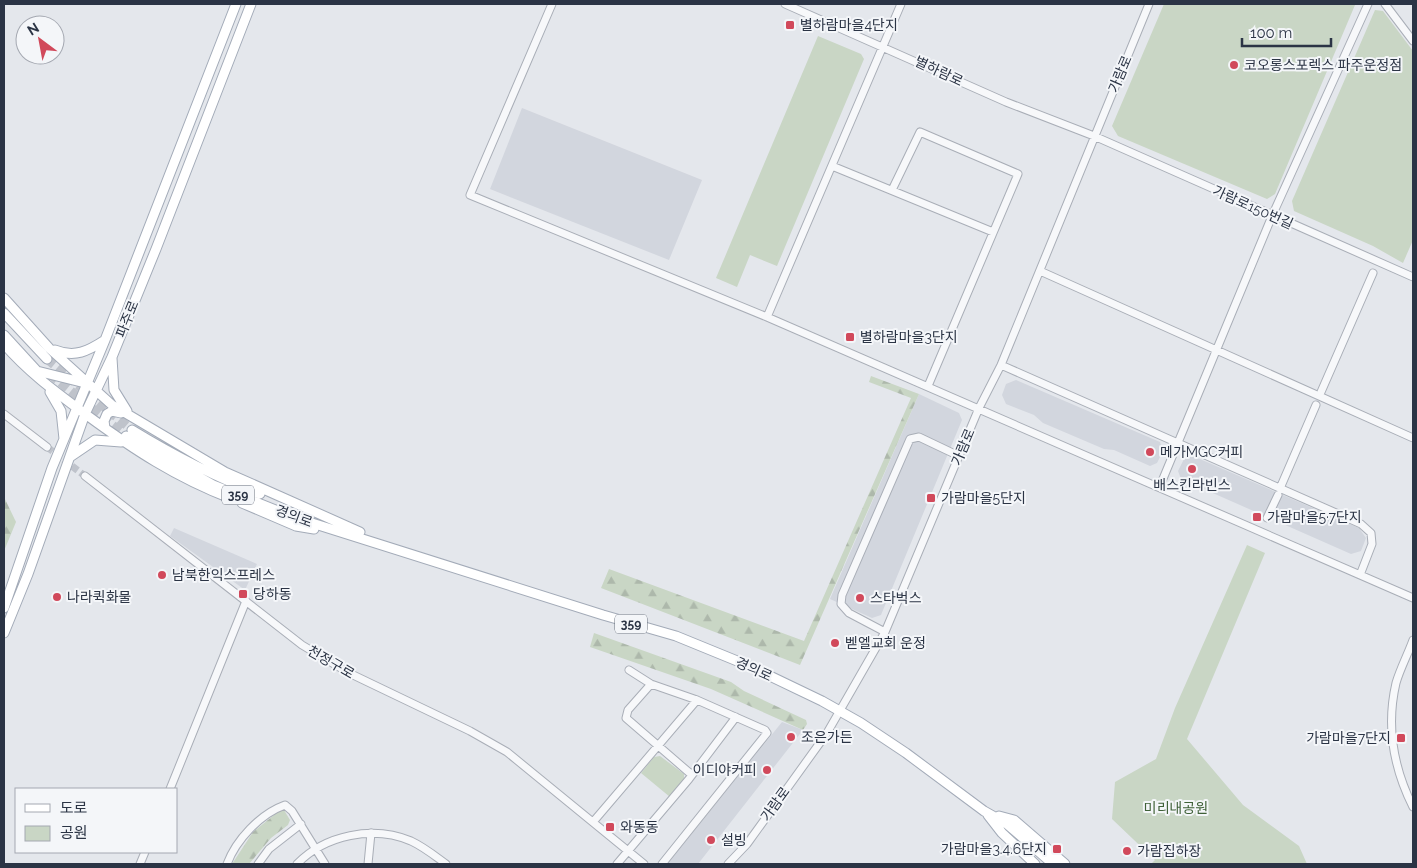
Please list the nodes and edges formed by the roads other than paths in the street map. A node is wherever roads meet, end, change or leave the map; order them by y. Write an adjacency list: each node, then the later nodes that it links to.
1 (236, 4): 24 (main road, 파주로)
2 (251, 4): 28 (main road, 파주로)
3 (552, 4): 21 (street)
4 (785, 4): 10 (street, 별하람로)
5 (901, 4): 10 (street)
6 (1149, 4): 11 (street, 가람로)
7 (1368, 4): 14 (street)
8 (1385, 4): 9 (street)
9 (1413, 41)
10 (883, 45): 11 (street, 별하람로); 12 (street)
11 (1094, 136): 14 (street, 가람로150번길); 16 (street, 가람로)
12 (832, 166): 13 (street); 21 (street)
13 (892, 190): 15 (street); 15 (street)
14 (1272, 216): 18 (street, 가람로150번길); 27 (street)
15 (993, 232): 34 (street)
16 (1040, 271): 27 (street); 30 (street, 가람로)
17 (1373, 273): 36 (street)
18 (1413, 277)
19 (4, 298): 26 (main road)
20 (4, 313): 29 (main road)
21 (767, 317): 34 (street)
22 (4, 327): 31 (main road)
23 (4, 334): 32 (main road)
24 (106, 340): 26 (main road); 32 (main road, 파주로)
25 (4, 344): 33 (main road)
26 (49, 348): 32 (main road)
27 (1216, 351): 44 (street); 46 (street)
28 (112, 357): 35 (main road, 파주로); 41 (main road)
29 (47, 359)
30 (1000, 365): 38 (street, 가람로); 46 (street)
31 (42, 368)
32 (88, 384): 35 (main road); 39 (main road, 파주로)
33 (46, 386): 39 (main road); 45 (main road)
34 (928, 386): 38 (street)
35 (96, 391): 39 (main road, 파주로); 41 (main road)
36 (1321, 392)
37 (1316, 405): 52 (street)
38 (979, 408): 48 (street, 가람로); 51 (street)
39 (81, 411): 42 (main road); 45 (main road, 파주로); 49 (main road, 파주로)
40 (4, 414): 47 (street)
41 (131, 416): 42 (main road); 55 (main road)
42 (105, 428): 43 (main road)
43 (127, 436): 49 (main road); 55 (main road, 경의로 / 359); 55 (main road)
44 (1413, 438)
45 (64, 440): 59 (main road, 파주로)
46 (1177, 445): 51 (street); 56 (street)
47 (47, 447)
48 (959, 456): 60 (street, 가람로); 60 (street)
49 (70, 458): 61 (main road, 파주로)
50 (84, 476): 58 (street, 천정구로)
51 (1160, 486): 56 (street)
52 (1281, 486)
53 (1278, 494): 54 (street)
54 (1267, 518)
55 (358, 535): 66 (main road, 경의로 / 359)
56 (1360, 575): 57 (street)
57 (1413, 598)
58 (246, 601): 70 (street); 73 (street, 천정구로)
59 (4, 608)
60 (885, 632): 66 (street, 가람로)
61 (4, 633)
62 (1413, 640): 71 (street)
63 (629, 670): 64 (street)
64 (651, 684): 65 (street); 68 (street)
65 (697, 700): 67 (street); 68 (street)
66 (841, 711): 72 (main road, 경의로 / 359); 87 (street, 가람로)
67 (736, 717): 69 (street); 86 (street)
68 (658, 746): 69 (street); 73 (street)
69 (692, 775): 77 (street)
70 (170, 788)
71 (1413, 807)
72 (984, 811): 88 (main road); 89 (main road, 경의로 / 359); 90 (main road)
73 (593, 822): 77 (street, 천정구로)
74 (301, 824): 76 (street); 79 (street); 80 (street)
75 (371, 833): 76 (street); 78 (street); 83 (street)
76 (316, 849): 81 (street); 82 (street)
77 (629, 851): 84 (street); 85 (street, 천정구로)
78 (442, 863)
79 (227, 864)
80 (258, 864)
81 (297, 864)
82 (325, 864)
83 (368, 864)
84 (617, 864)
85 (644, 864)
86 (662, 864)
87 (728, 864)
88 (1035, 864)
89 (1053, 864)
90 (1065, 864)

